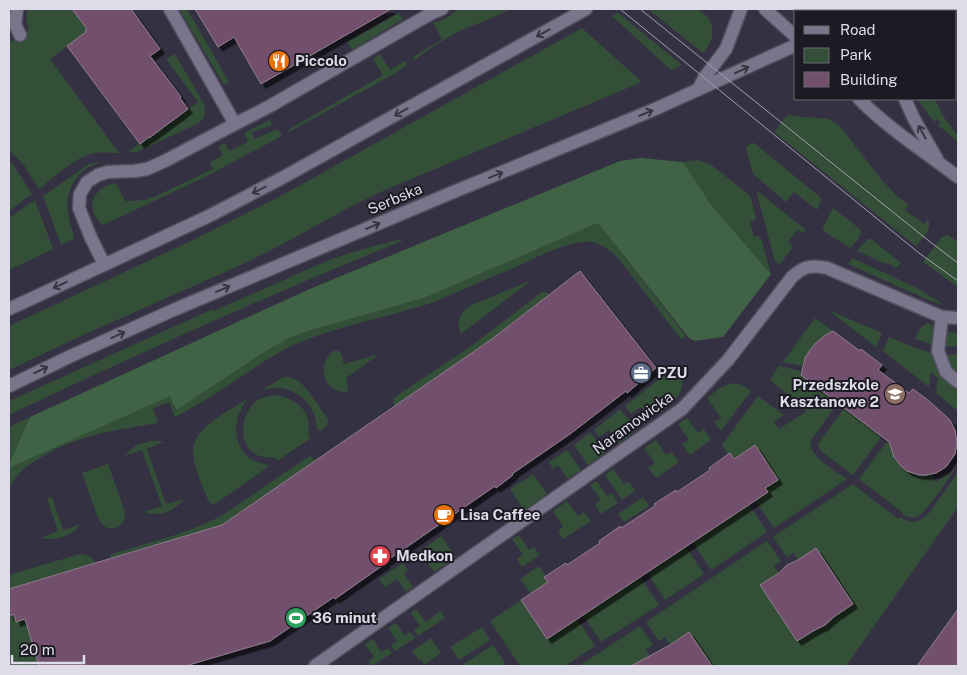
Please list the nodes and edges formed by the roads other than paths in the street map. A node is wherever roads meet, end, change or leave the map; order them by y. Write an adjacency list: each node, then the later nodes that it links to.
1 (16, 9): 7 (street)
2 (170, 9): 13 (street)
3 (442, 9): 13 (street)
4 (586, 9): 16 (street, one-way to 16)
5 (741, 9): 10 (street)
6 (765, 9): 8 (street)
7 (20, 35)
8 (794, 35)
9 (794, 46): 10 (street, Serbska, one-way to 9)
10 (698, 90): 21 (street, Serbska, one-way to 10)
11 (860, 100): 14 (street)
12 (905, 100): 14 (street, one-way to 12)
13 (235, 124): 16 (street)
14 (940, 164): 15 (street)
15 (958, 177)
16 (104, 264): 17 (street, one-way to 17)
17 (9, 309)
18 (942, 317): 19 (street, Naramowicka); 20 (street); 22 (street, Naramowicka)
19 (958, 318)
20 (958, 382)
21 (9, 386)
22 (315, 666)

